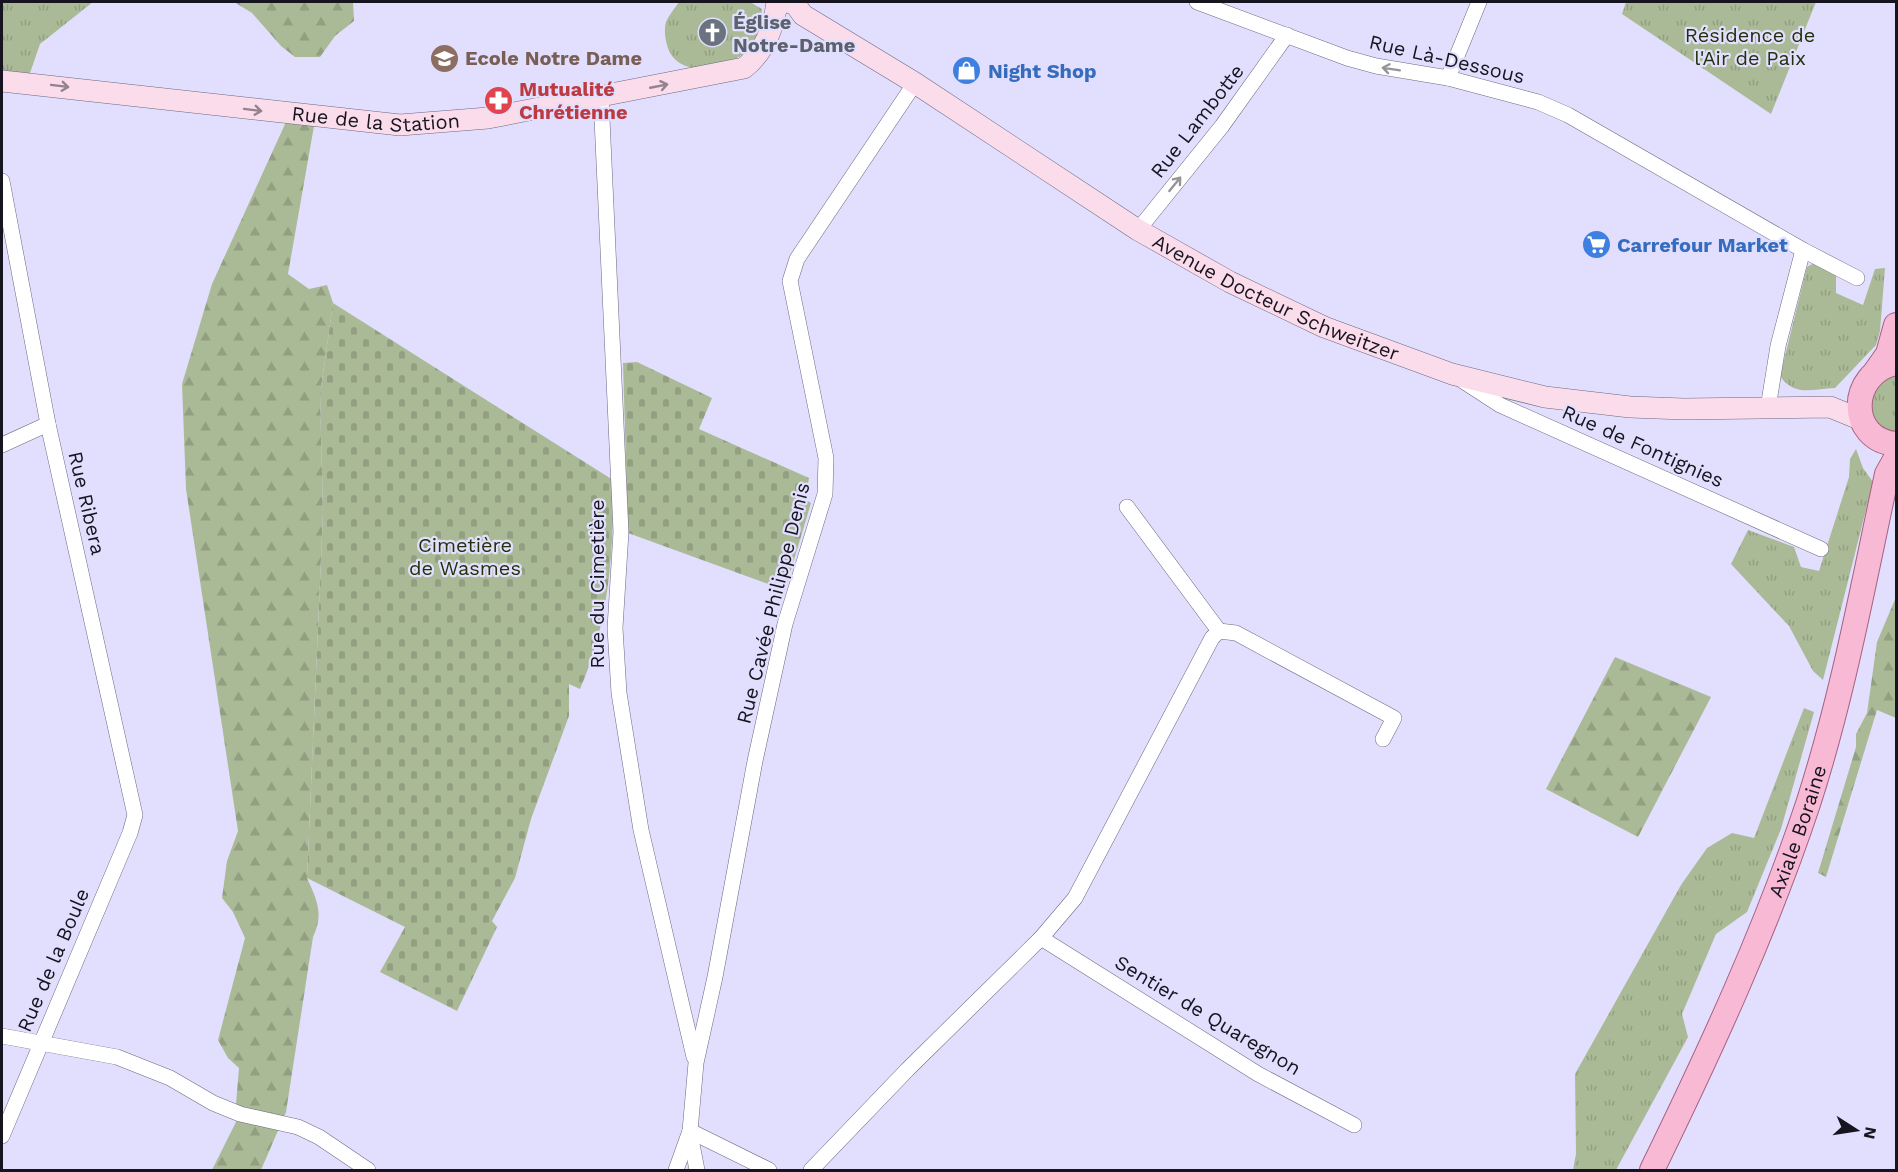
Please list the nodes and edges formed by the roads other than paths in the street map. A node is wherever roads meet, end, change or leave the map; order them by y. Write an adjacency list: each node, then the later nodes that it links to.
1 (1197, 2): 4 (street, Rue Là-Dessous)
2 (1479, 2): 5 (street)
3 (786, 7): 7 (street, Avenue Docteur Schweitzer); 8 (street, Rue de la Station, one-way to 3)
4 (1287, 35): 5 (street, Rue Là-Dessous, one-way to 4); 10 (street, Rue Lambotte, one-way to 4)
5 (1448, 78): 11 (street, Rue Là-Dessous)
6 (2, 81): 8 (street, Rue de la Station, one-way to 8)
7 (915, 83): 10 (street, Avenue Docteur Schweitzer); 31 (street, Rue Cavée Philippe Denis)
8 (601, 97): 31 (street, Rue du Cimetière)
9 (2, 181): 19 (street, Rue Ribera)
10 (1138, 230): 15 (street, Avenue Docteur Schweitzer)
11 (1803, 250): 12 (street, Rue Là-Dessous); 17 (street)
12 (1857, 278)
13 (1896, 325): 14 (main road)
14 (1880, 372): 16 (street); 18 (main road)
15 (1452, 374): 17 (street, Avenue Docteur Schweitzer); 24 (street, Rue de Fontignies)
16 (1830, 407): 17 (street, Avenue Docteur Schweitzer); 18 (street)
17 (1768, 408)
18 (1862, 420): 20 (main road, Axiale Boraine)
19 (48, 424): 21 (street); 27 (street, Rue Ribera)
20 (1888, 442): 22 (main road, Axiale Boraine)
21 (2, 445)
22 (1892, 466): 40 (main road, Axiale Boraine)
23 (1127, 507): 25 (street)
24 (1821, 549)
25 (1215, 634): 26 (street); 28 (street)
26 (1383, 739)
27 (130, 833): 30 (street, Rue de la Boule)
28 (1041, 938): 32 (street, Sentier de Quaregnon); 39 (street)
29 (2, 1036): 30 (street)
30 (41, 1041): 34 (street, Rue de la Boule); 35 (street)
31 (696, 1063): 33 (street, Rue Cavée Philippe Denis)
32 (1354, 1125)
33 (690, 1131): 36 (street); 37 (street); 38 (street)
34 (2, 1136)
35 (368, 1170)
36 (676, 1170)
37 (697, 1170)
38 (769, 1170)
39 (811, 1170)
40 (1652, 1170)

